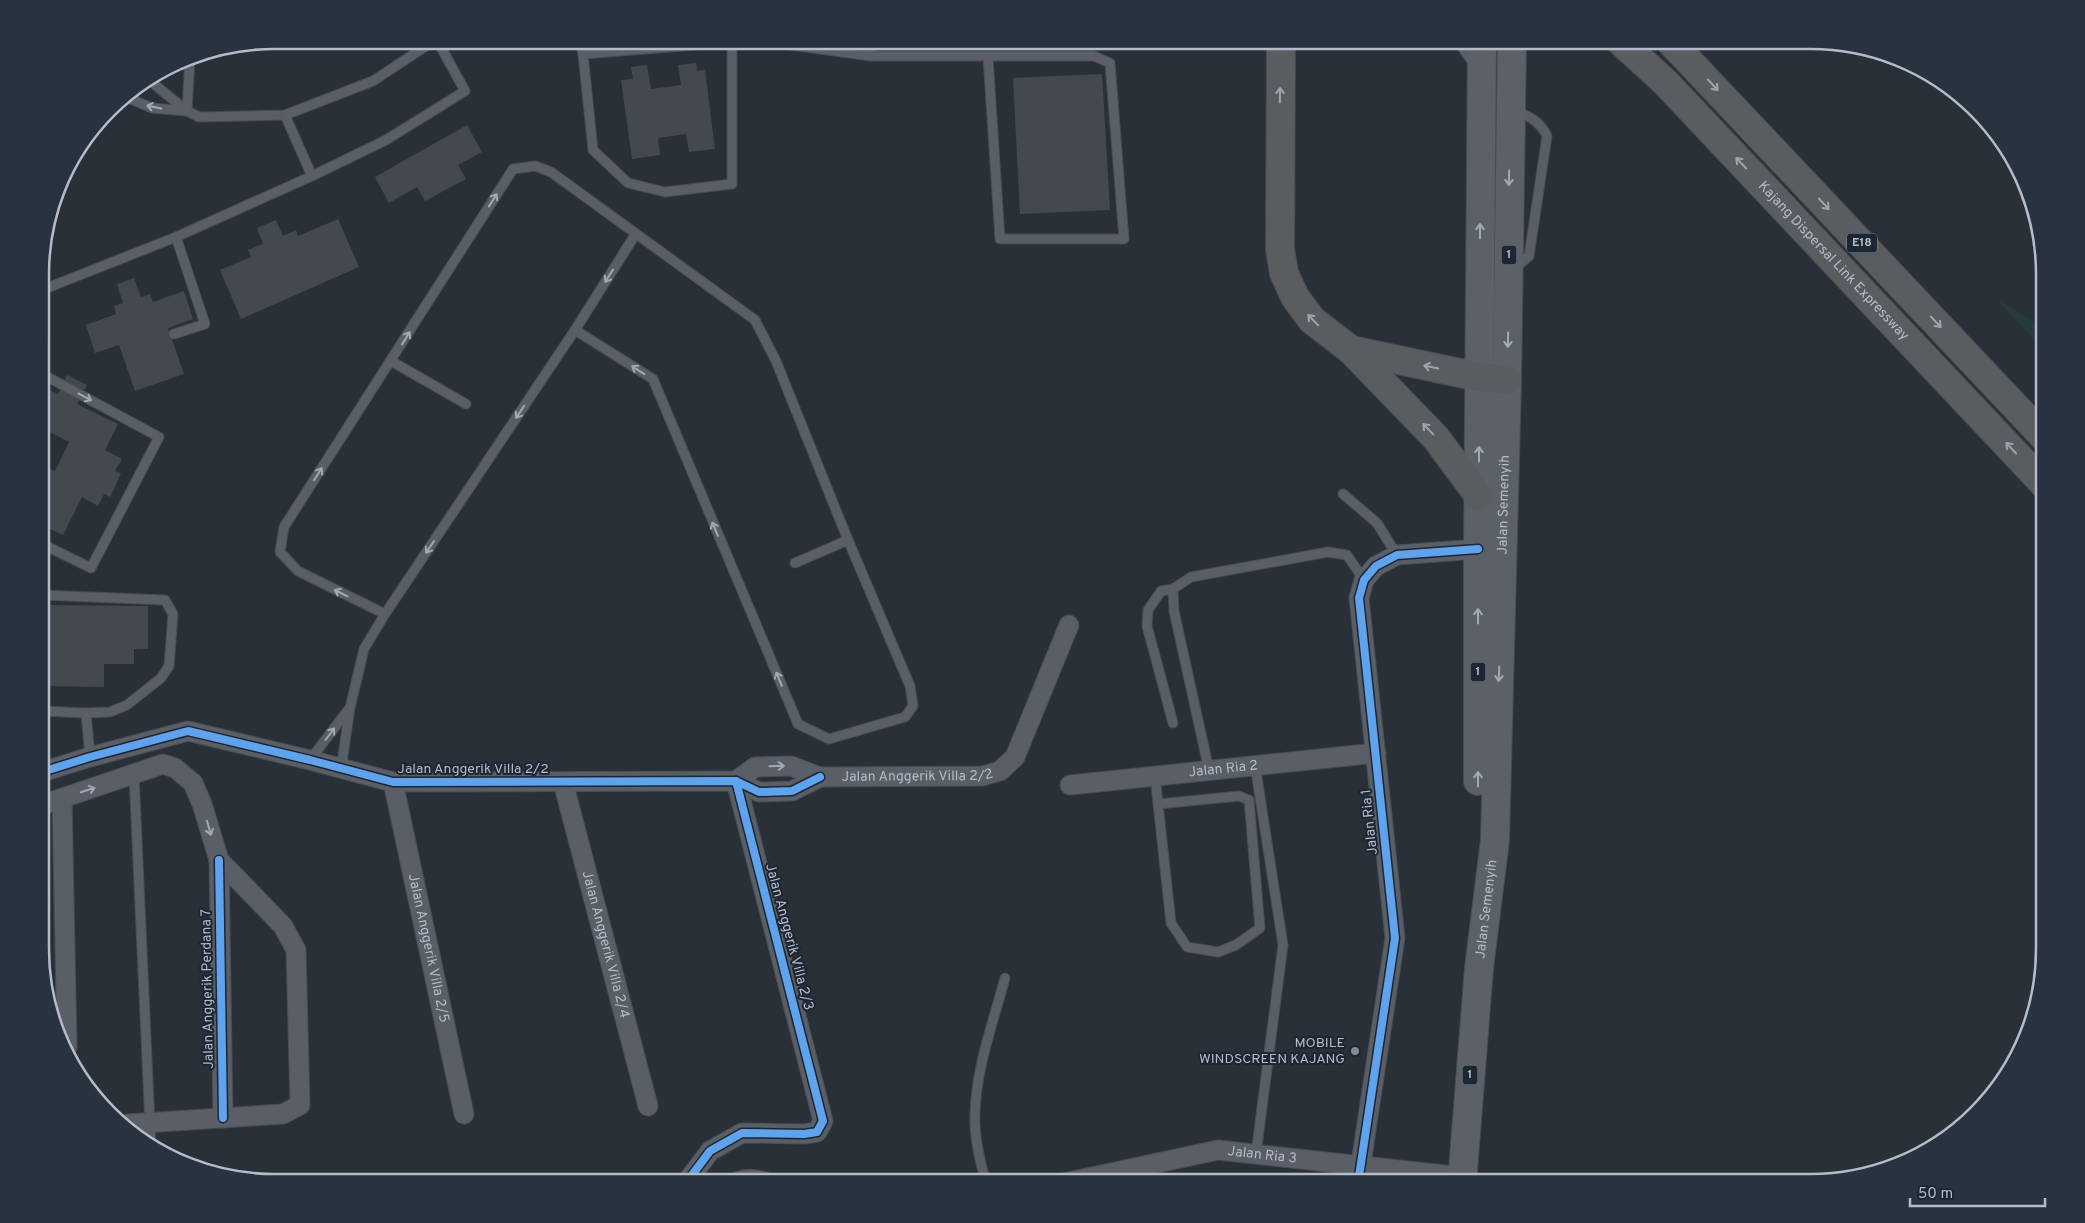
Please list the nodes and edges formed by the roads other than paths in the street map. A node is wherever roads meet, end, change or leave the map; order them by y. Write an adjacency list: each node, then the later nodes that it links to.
1 (422, 49): 21 (lane)
2 (441, 49): 22 (lane)
3 (582, 49): 13 (lane)
4 (645, 49): 13 (lane)
5 (732, 49): 13 (lane)
6 (820, 49): 14 (lane)
7 (871, 49): 14 (lane)
8 (1281, 49): 29 (highway, one-way to 8)
9 (1512, 49): 19 (main road, Jalan Semenyih / 1)
10 (1629, 49): 36 (highway, Kajang Dispersal Link Expressway / E18, one-way to 10)
11 (1678, 49): 35 (highway, E18, one-way to 35)
12 (1475, 50): 31 (main road, Jalan Semenyih / 1, one-way to 12)
13 (583, 54)
14 (871, 56): 15 (lane)
15 (988, 57): 15 (lane)
16 (190, 65): 20 (lane)
17 (154, 84): 20 (lane)
18 (132, 100): 20 (lane, one-way to 18)
19 (1511, 110): 25 (main road, Jalan Semenyih / 1, one-way to 25); 25 (lane)
20 (187, 111): 21 (lane)
21 (285, 115): 22 (lane)
22 (312, 176): 24 (lane)
23 (635, 235): 27 (lane, one-way to 27); 30 (lane, one-way to 23); 39 (lane)
24 (176, 237): 26 (lane); 28 (lane)
25 (1508, 266): 33 (main road, Jalan Semenyih / 1, one-way to 33)
26 (49, 287)
27 (575, 330): 39 (lane, one-way to 27); 47 (lane, one-way to 47)
28 (174, 334)
29 (1351, 350): 31 (highway, one-way to 29); 38 (highway, one-way to 29)
30 (391, 361): 34 (lane); 47 (lane, one-way to 30)
31 (1479, 377): 33 (highway); 38 (main road, Jalan Semenyih / 1, one-way to 31)
32 (49, 378): 40 (lane, one-way to 40)
33 (1507, 380): 71 (main road, Jalan Semenyih / 1, one-way to 71)
34 (466, 404)
35 (2036, 429)
36 (2036, 476)
37 (1343, 494): 42 (lane)
38 (1479, 496): 41 (main road, Jalan Semenyih / 1)
39 (848, 540): 43 (lane)
40 (49, 547)
41 (1478, 549): 42 (street); 71 (main road, Jalan Semenyih / 1, one-way to 41)
42 (1397, 555): 44 (street)
43 (795, 563)
44 (1364, 580): 45 (lane); 53 (street, Jalan Ria 1)
45 (1173, 589): 52 (lane); 59 (lane)
46 (49, 595): 51 (lane)
47 (385, 614): 49 (lane)
48 (1069, 624): 62 (street, Jalan Anggerik Villa 2/2)
49 (350, 708): 55 (lane, one-way to 49); 57 (lane)
50 (49, 711): 51 (lane)
51 (86, 712): 54 (lane)
52 (1173, 723)
53 (1376, 753): 56 (street, Jalan Ria 2); 84 (street, Jalan Ria 1)
54 (90, 757): 55 (street, Jalan Anggerik Villa 2/2); 58 (street, Jalan Anggerik Villa 2/2)
55 (310, 760): 57 (street, Jalan Anggerik Villa 2/2)
56 (1255, 765): 59 (street, Jalan Ria 2); 80 (lane)
57 (341, 769): 63 (street, Jalan Anggerik Villa 2/2)
58 (49, 770)
59 (1209, 770): 61 (street, Jalan Ria 2)
60 (134, 774): 67 (street, one-way to 60); 70 (street, one-way to 70); 77 (lane)
61 (1155, 776): 66 (street, Jalan Ria 2); 69 (lane)
62 (820, 778): 65 (street, Jalan Anggerik Villa 2/2); 65 (street, Jalan Anggerik Villa 2/2, one-way to 62)
63 (393, 782): 64 (street, Jalan Anggerik Villa 2/2); 75 (street, Jalan Anggerik Villa 2/5)
64 (563, 782): 65 (street, Jalan Anggerik Villa 2/2); 74 (street, Jalan Anggerik Villa 2/4)
65 (736, 782): 81 (street, Jalan Anggerik Villa 2/3)
66 (1070, 785)
67 (62, 798): 68 (street); 73 (street)
68 (49, 803)
69 (1158, 804): 69 (lane)
70 (219, 860): 76 (street, Jalan Anggerik Perdana 7); 76 (street)
71 (1479, 968): 85 (main road, Jalan Semenyih / 1)
72 (1005, 978): 82 (lane)
73 (67, 1037)
74 (648, 1106)
75 (464, 1114)
76 (223, 1118): 77 (street)
77 (151, 1123): 78 (street); 79 (lane)
78 (132, 1124)
79 (151, 1137)
80 (1256, 1154): 83 (street, Jalan Ria 3); 84 (street, Jalan Ria 3)
81 (693, 1174)
82 (983, 1174)
83 (1140, 1174)
84 (1360, 1174)
85 (1462, 1174)

